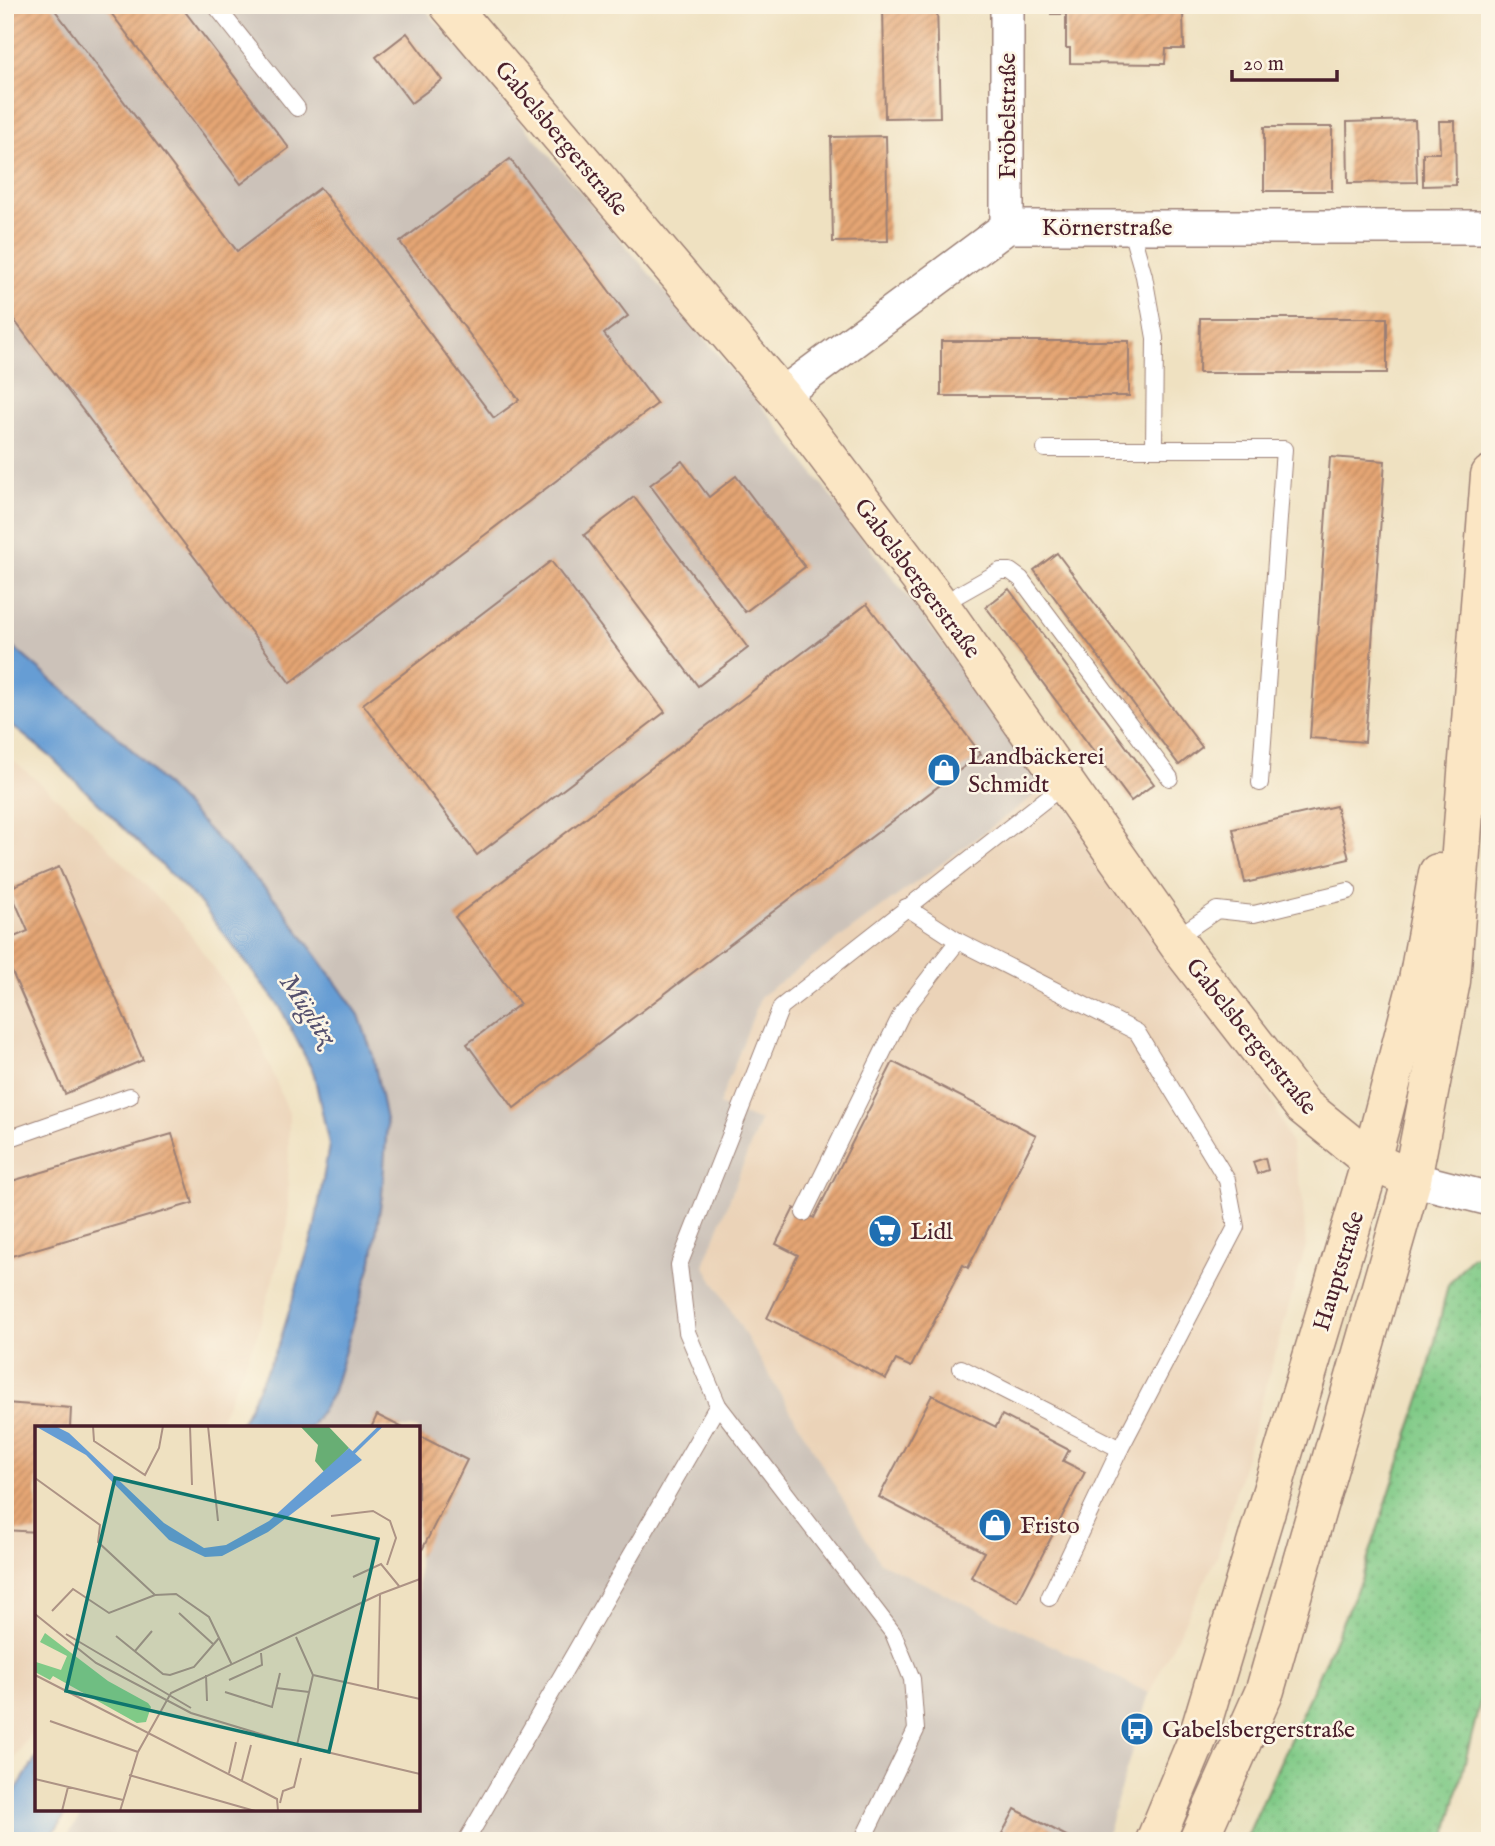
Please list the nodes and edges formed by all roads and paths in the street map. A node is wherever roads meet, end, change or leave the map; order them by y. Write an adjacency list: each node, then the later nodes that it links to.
1 (215, 5): 4 (lane)
2 (449, 5): 8 (main road, Gabelsbergerstraße)
3 (1007, 5): 5 (street, Fröbelstraße)
4 (297, 108)
5 (1007, 227): 6 (street, Körnerstraße); 8 (street, Körnerstraße)
6 (1129, 227): 7 (street, Körnerstraße); 10 (lane)
7 (1490, 227)
8 (781, 395): 12 (main road, Gabelsbergerstraße)
9 (1045, 449): 10 (lane)
10 (1154, 449): 16 (lane)
11 (1490, 475): 13 (main road, Hauptstraße)
12 (940, 605): 14 (lane); 15 (main road, Gabelsbergerstraße)
13 (1472, 688): 23 (main road, Hauptstraße); 24 (main road, Hauptstraße)
14 (1170, 778)
15 (1067, 783): 18 (lane); 19 (main road, Gabelsbergerstraße)
16 (1260, 783)
17 (1348, 891): 19 (lane)
18 (906, 907): 20 (lane); 28 (lane)
19 (1174, 939): 23 (main road, Gabelsbergerstraße)
20 (958, 941): 26 (lane); 29 (lane)
21 (130, 1096): 22 (lane)
22 (5, 1140)
23 (1371, 1161): 24 (main road, Gabelsbergerstraße); 33 (main road, Hauptstraße)
24 (1412, 1179): 25 (street); 34 (main road, Hauptstraße)
25 (1490, 1199)
26 (804, 1213)
27 (961, 1368): 29 (lane)
28 (718, 1405): 31 (lane); 32 (lane)
29 (1120, 1449): 30 (lane)
30 (1049, 1598)
31 (466, 1841)
32 (862, 1841)
33 (1155, 1841)
34 (1198, 1841)

